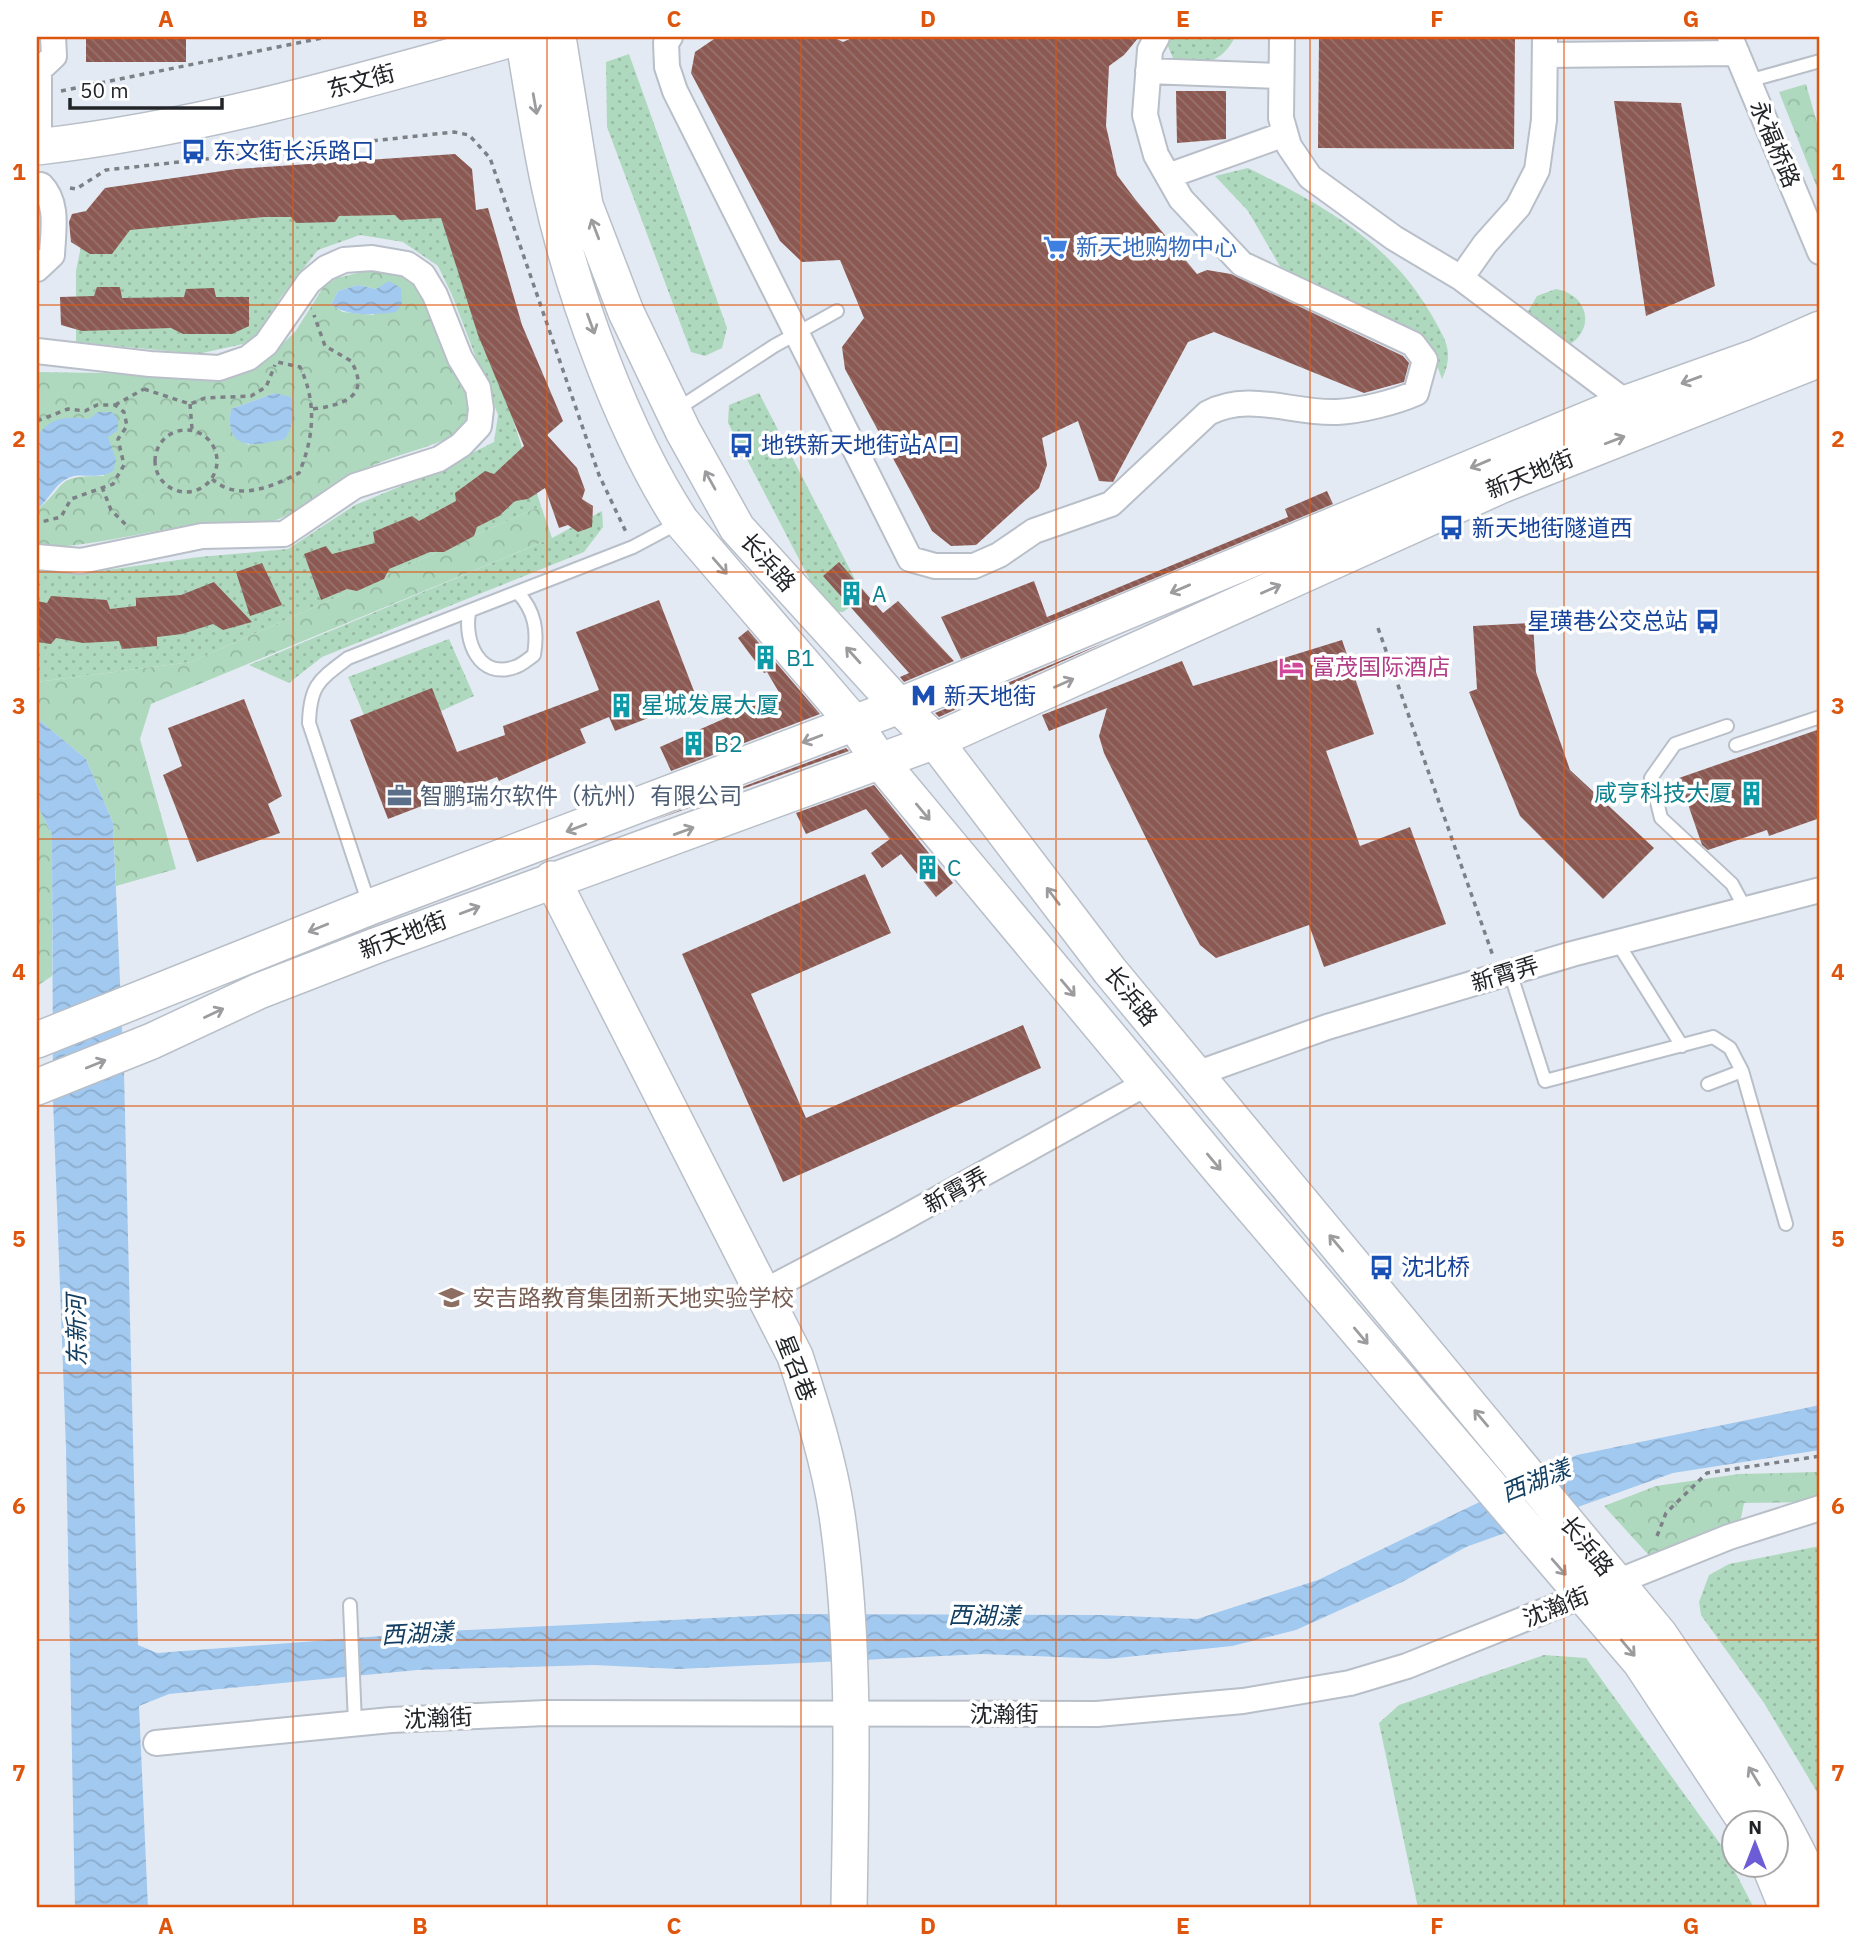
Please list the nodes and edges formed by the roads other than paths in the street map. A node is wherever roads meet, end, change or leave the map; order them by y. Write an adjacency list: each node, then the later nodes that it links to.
1 (53, 37): 10 (street)
2 (521, 37): 15 (main road, 东文街); 29 (main road, 长浜路, one-way to 29)
3 (558, 37): 28 (main road, 长浜路, one-way to 3)
4 (670, 37): 23 (street)
5 (1157, 37): 11 (street)
6 (1282, 37): 12 (street)
7 (1733, 45): 8 (street); 13 (street, 永福桥路)
8 (1545, 46): 19 (street)
9 (1820, 63): 13 (lane)
10 (38, 68): 15 (street)
11 (1148, 71): 12 (street); 16 (street)
12 (1281, 76): 14 (street)
13 (1748, 81): 17 (street, 永福桥路)
14 (1285, 134): 16 (street); 19 (street)
15 (39, 166): 18 (street)
16 (1168, 176): 23 (street)
17 (1820, 252)
18 (37, 269)
19 (1461, 278): 27 (street)
20 (836, 311): 23 (lane)
21 (1820, 315): 25 (main road)
22 (1820, 330): 25 (main road, 新天地街)
23 (798, 333): 28 (lane)
24 (37, 351): 30 (street)
25 (1756, 357): 27 (main road, 新天地街, one-way to 27)
26 (1820, 359): 37 (main road, 新天地街, one-way to 26)
27 (1627, 403): 33 (main road, 新天地街, one-way to 33)
28 (673, 411): 33 (main road, 长浜路, one-way to 28)
29 (681, 521): 31 (lane); 35 (main road, 长浜路, one-way to 35)
30 (37, 557)
31 (518, 593): 32 (lane); 32 (lane)
32 (469, 612): 42 (lane)
33 (899, 706): 35 (main road, 新天地街); 37 (main road, 长浜路)
34 (1820, 717): 38 (lane)
35 (854, 723): 39 (main road, 长浜路); 42 (main road, 新天地街, one-way to 42)
36 (1727, 726): 43 (lane)
37 (935, 741): 39 (main road, 新天地街); 49 (main road, 长浜路, one-way to 37)
38 (1736, 745)
39 (879, 760): 40 (main road, 新天地街, one-way to 39); 50 (main road, 长浜路, one-way to 50)
40 (552, 879): 52 (main road, 新天地街, one-way to 40); 54 (main road, 星召巷)
41 (1820, 890): 43 (street, 新霄弄)
42 (370, 907): 46 (main road, 新天地街, one-way to 46)
43 (1745, 908): 44 (street, 新霄弄)
44 (1617, 942): 45 (street, 新霄弄); 47 (lane)
45 (1505, 974): 47 (lane); 49 (street, 新霄弄)
46 (39, 1039)
47 (1682, 1046): 48 (lane)
48 (1742, 1071): 51 (lane); 53 (lane)
49 (1196, 1074): 56 (main road, 长浜路, one-way to 49)
50 (1147, 1083): 54 (street, 新霄弄); 57 (main road, 长浜路, one-way to 57)
51 (1708, 1084)
52 (38, 1087)
53 (1786, 1224)
54 (762, 1292): 59 (main road, 星召巷)
55 (1820, 1508): 56 (street, 沈瀚街)
56 (1616, 1582): 57 (street, 沈瀚街); 64 (main road, 长浜路, one-way to 56)
57 (1584, 1596): 59 (street, 沈瀚街); 62 (main road, 长浜路, one-way to 62)
58 (350, 1605): 60 (lane)
59 (849, 1713): 60 (street, 沈瀚街); 65 (main road, 星召巷)
60 (354, 1715): 61 (street, 沈瀚街)
61 (156, 1743)
62 (1737, 1808)
63 (1775, 1878): 66 (main road)
64 (1820, 1901)
65 (849, 1908)
66 (1787, 1908)

